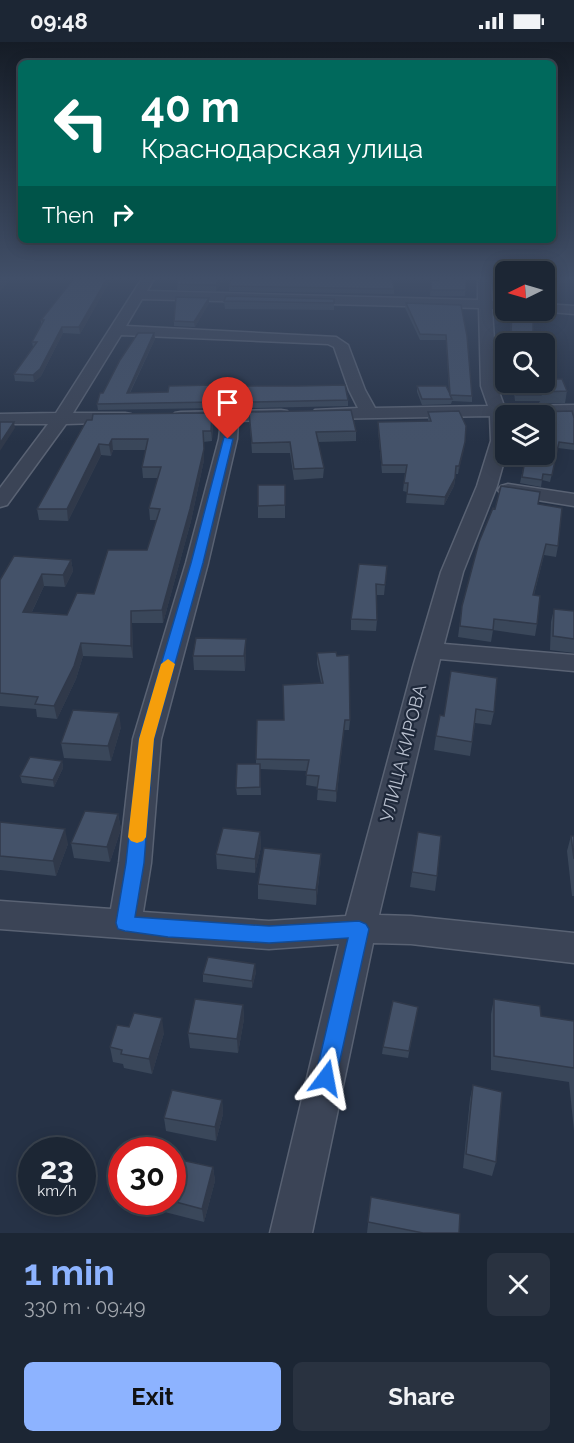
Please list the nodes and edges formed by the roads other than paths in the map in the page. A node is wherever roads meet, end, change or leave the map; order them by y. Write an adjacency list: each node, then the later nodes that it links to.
1 (114, 333): 13 (street)
2 (171, 333): 8 (street)
3 (494, 333): 4 (street, УЛИЦА КИРОВА)
4 (496, 405)
5 (555, 410): 6 (street)
6 (574, 410)
7 (495, 412): 8 (street)
8 (370, 414): 11 (street)
9 (144, 417): 13 (street)
10 (165, 417): 11 (street)
11 (230, 417): 21 (street)
12 (0, 418): 13 (street)
13 (58, 418): 17 (street)
14 (495, 458): 15 (street, УЛИЦА КИРОВА)
15 (487, 486): 16 (street); 18 (street, УЛИЦА КИРОВА)
16 (574, 500)
17 (0, 501)
18 (430, 650): 19 (street); 22 (street, УЛИЦА КИРОВА)
19 (574, 663)
20 (0, 915): 21 (street)
21 (125, 923): 22 (street)
22 (359, 929): 23 (street); 24 (street, УЛИЦА КИРОВА)
23 (574, 948)
24 (291, 1233)

